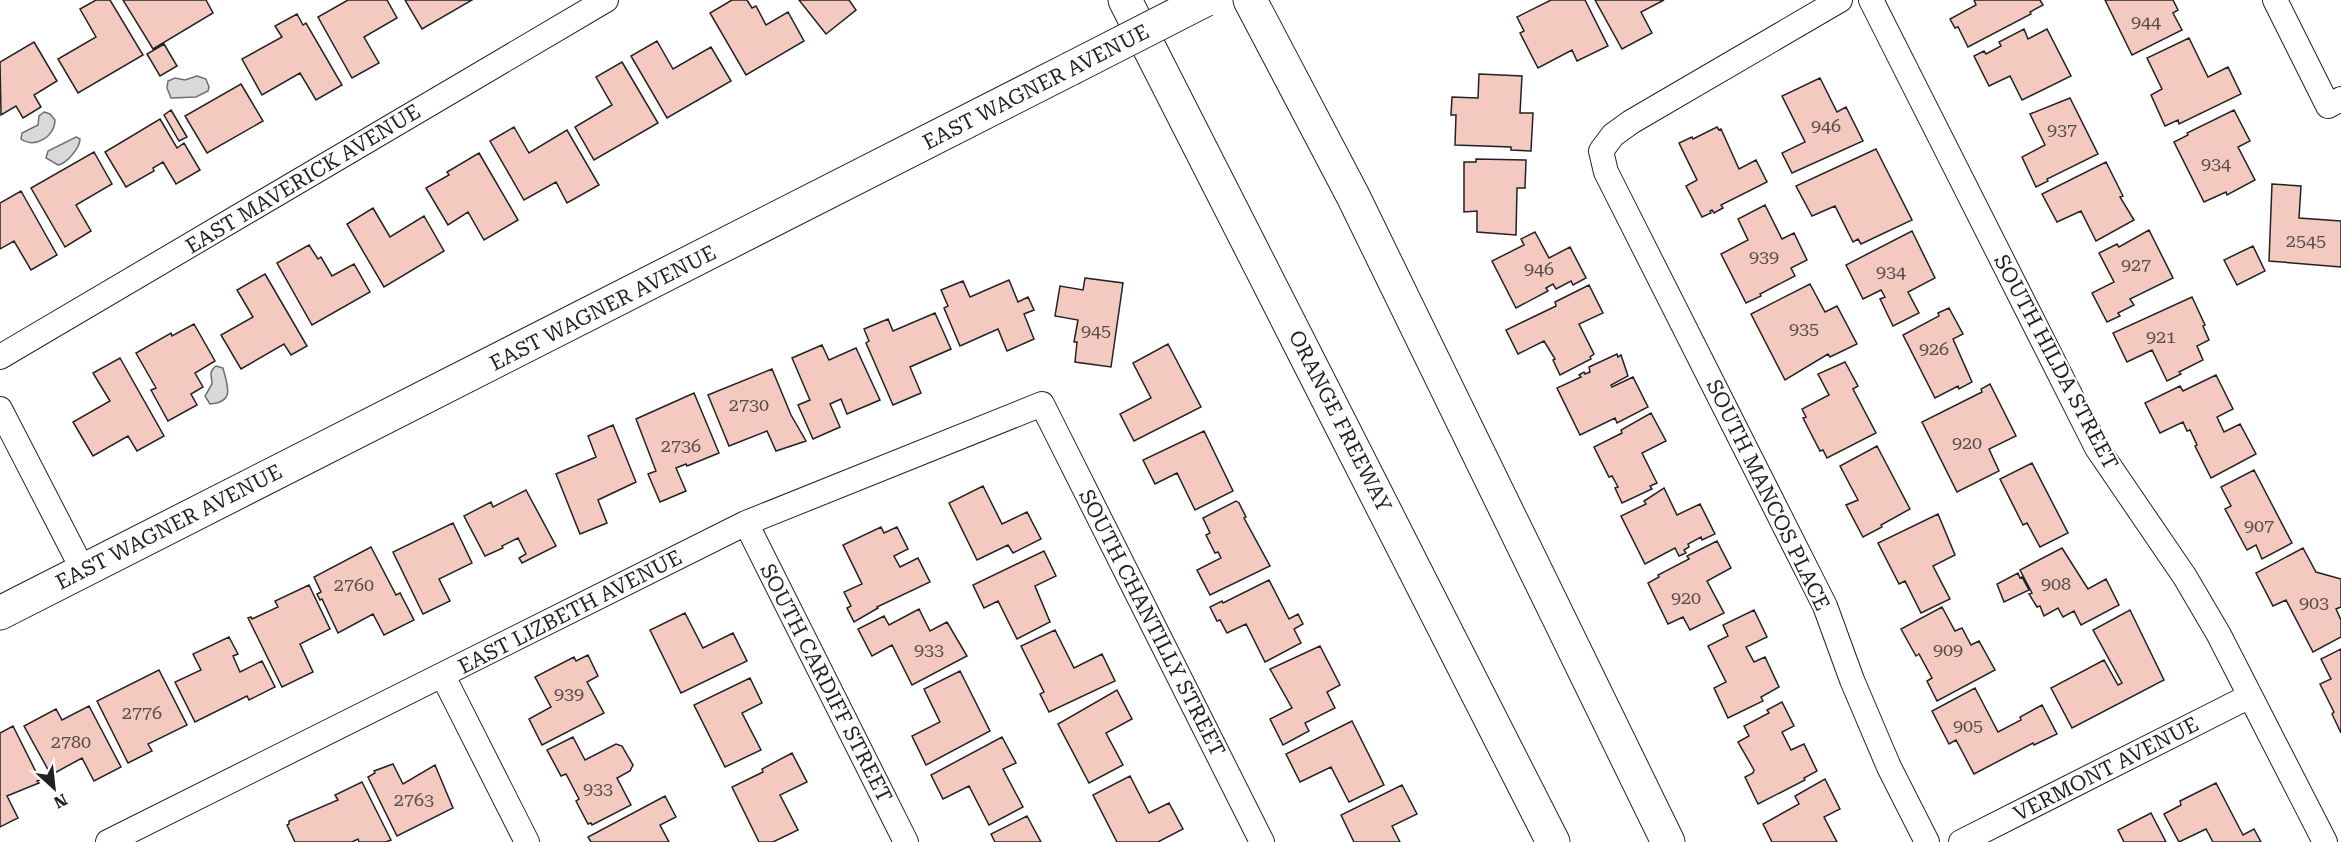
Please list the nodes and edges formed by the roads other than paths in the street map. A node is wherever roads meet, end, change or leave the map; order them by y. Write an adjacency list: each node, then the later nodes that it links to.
1 (606, 0): 9 (street, EAST MAVERICK AVENUE)
2 (1125, 0): 21 (main road, ORANGE FREEWAY)
3 (1205, 0): 13 (main road, EAST WAGNER AVENUE, bridge)
4 (1250, 0): 22 (main road)
5 (1840, 0): 23 (street, SOUTH MANCOS PLACE)
6 (1871, 0): 16 (street, SOUTH HILDA STREET)
7 (2275, 0): 8 (street)
8 (2334, 103)
9 (0, 357)
10 (1042, 404): 12 (street, EAST LIZBETH AVENUE); 20 (street, SOUTH CHANTILLY STREET)
11 (0, 409): 13 (street)
12 (746, 523): 15 (street, EAST LIZBETH AVENUE); 19 (street, SOUTH CARDIFF STREET)
13 (83, 570): 14 (main road, EAST WAGNER AVENUE)
14 (0, 613)
15 (443, 676): 17 (street, EAST LIZBETH AVENUE); 18 (street)
16 (2250, 696): 24 (street, VERMONT AVENUE); 25 (street, SOUTH HILDA STREET)
17 (108, 842)
18 (527, 842)
19 (906, 842)
20 (1262, 842)
21 (1553, 842)
22 (1668, 842)
23 (1927, 842)
24 (1961, 842)
25 (2325, 842)

